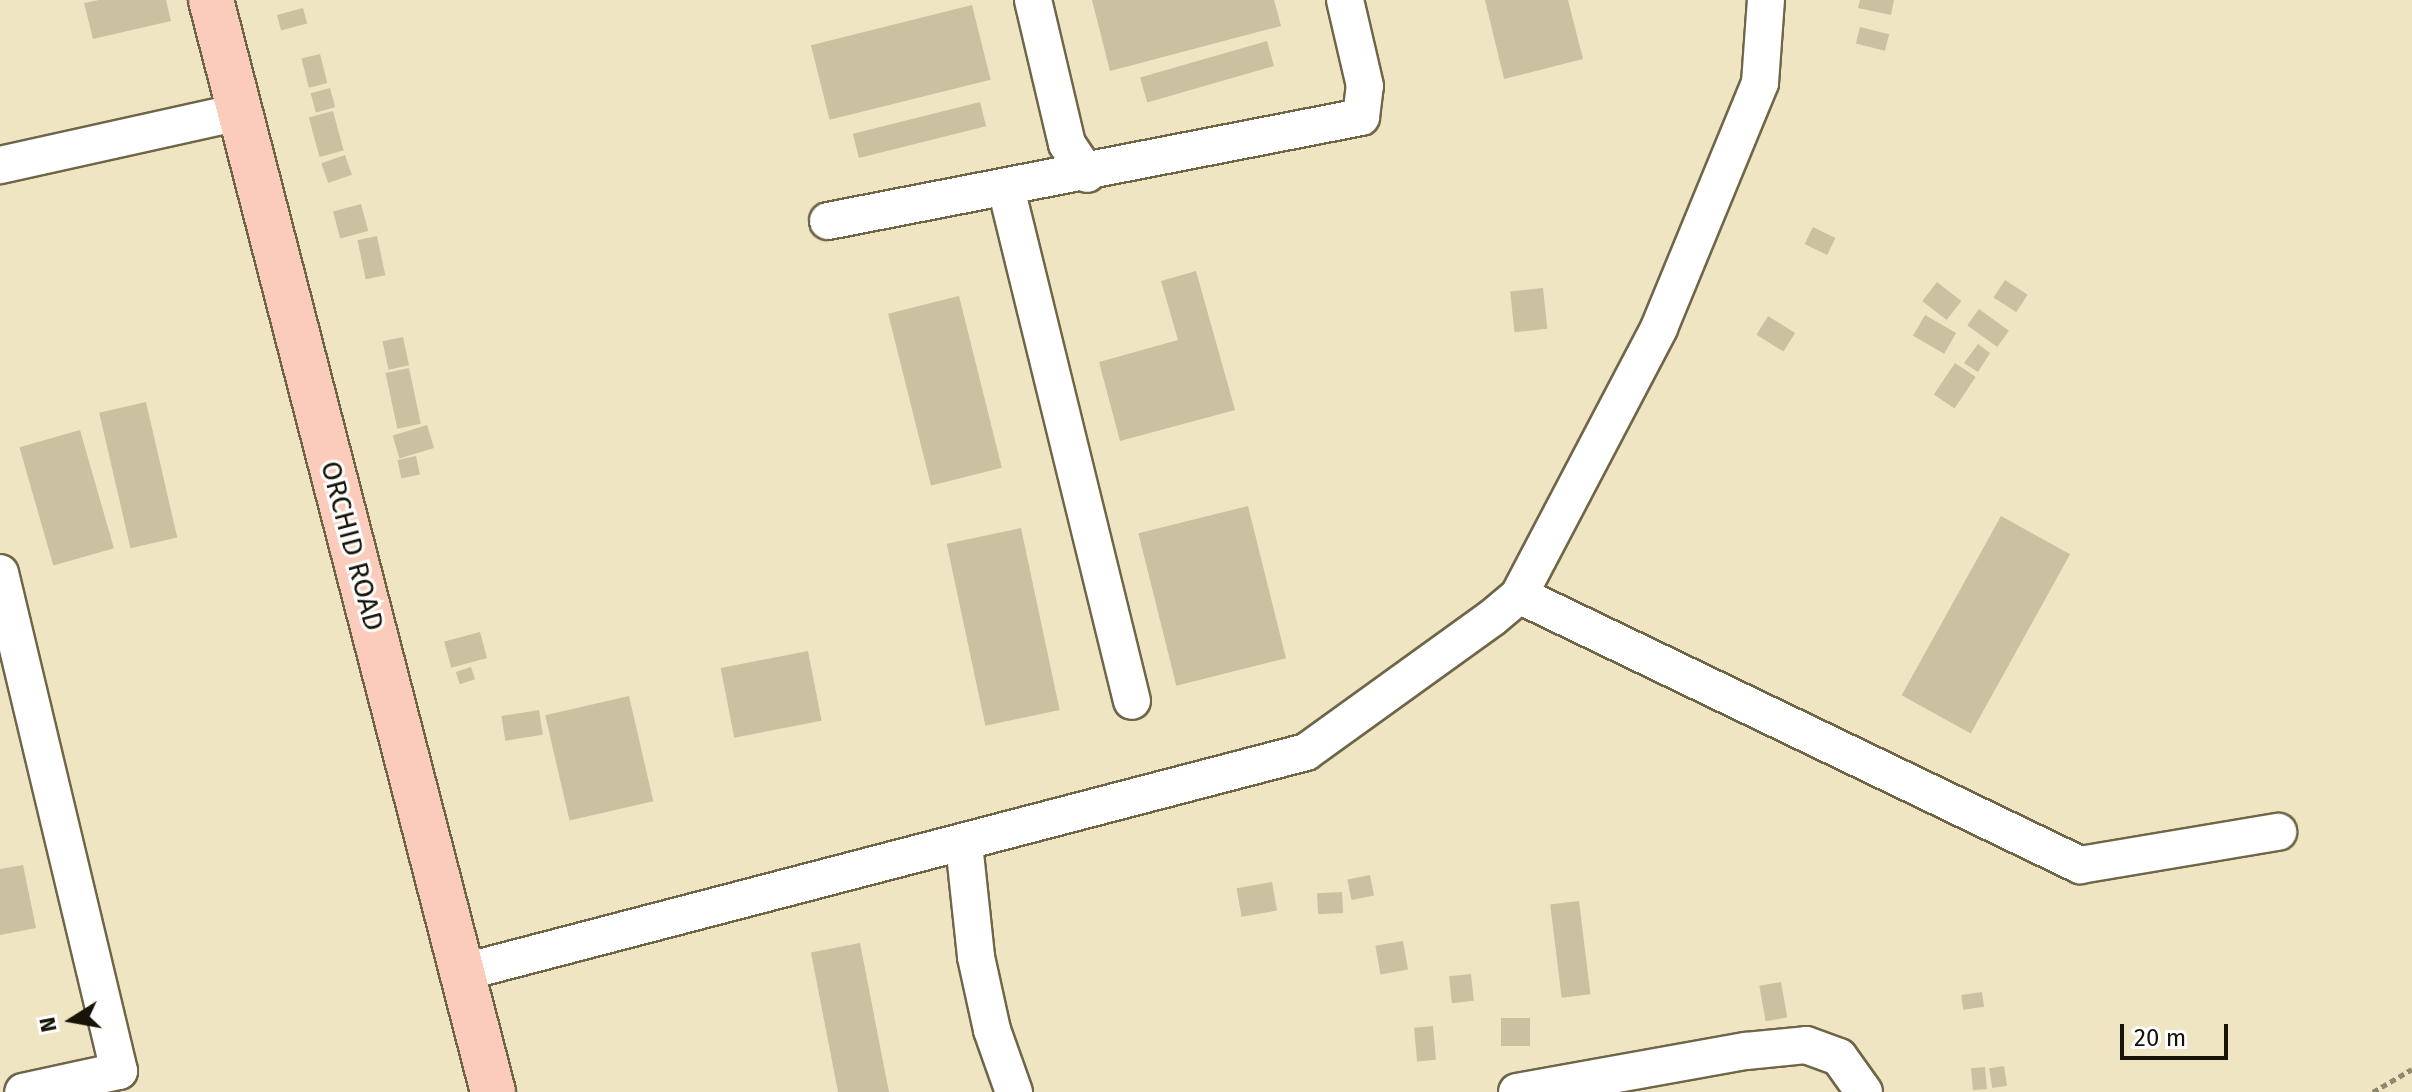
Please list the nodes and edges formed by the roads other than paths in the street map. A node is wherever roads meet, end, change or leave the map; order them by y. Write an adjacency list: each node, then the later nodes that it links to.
1 (211, 0): 5 (main road, ORCHID ROAD)
2 (1033, 0): 7 (street)
3 (1345, 0): 7 (street)
4 (1766, 0): 11 (street)
5 (239, 112): 6 (street); 15 (main road, ORCHID ROAD)
6 (0, 165)
7 (1087, 174): 8 (street)
8 (1006, 188): 9 (street); 12 (street)
9 (828, 221)
10 (0, 573): 16 (street)
11 (1519, 595): 13 (street); 14 (street)
12 (1132, 701)
13 (2278, 832)
14 (964, 844): 15 (street); 18 (street)
15 (464, 972): 17 (main road, ORCHID ROAD)
16 (23, 1092)
17 (493, 1092)
18 (1014, 1092)
19 (1517, 1092): 20 (street)
20 (1864, 1092)

